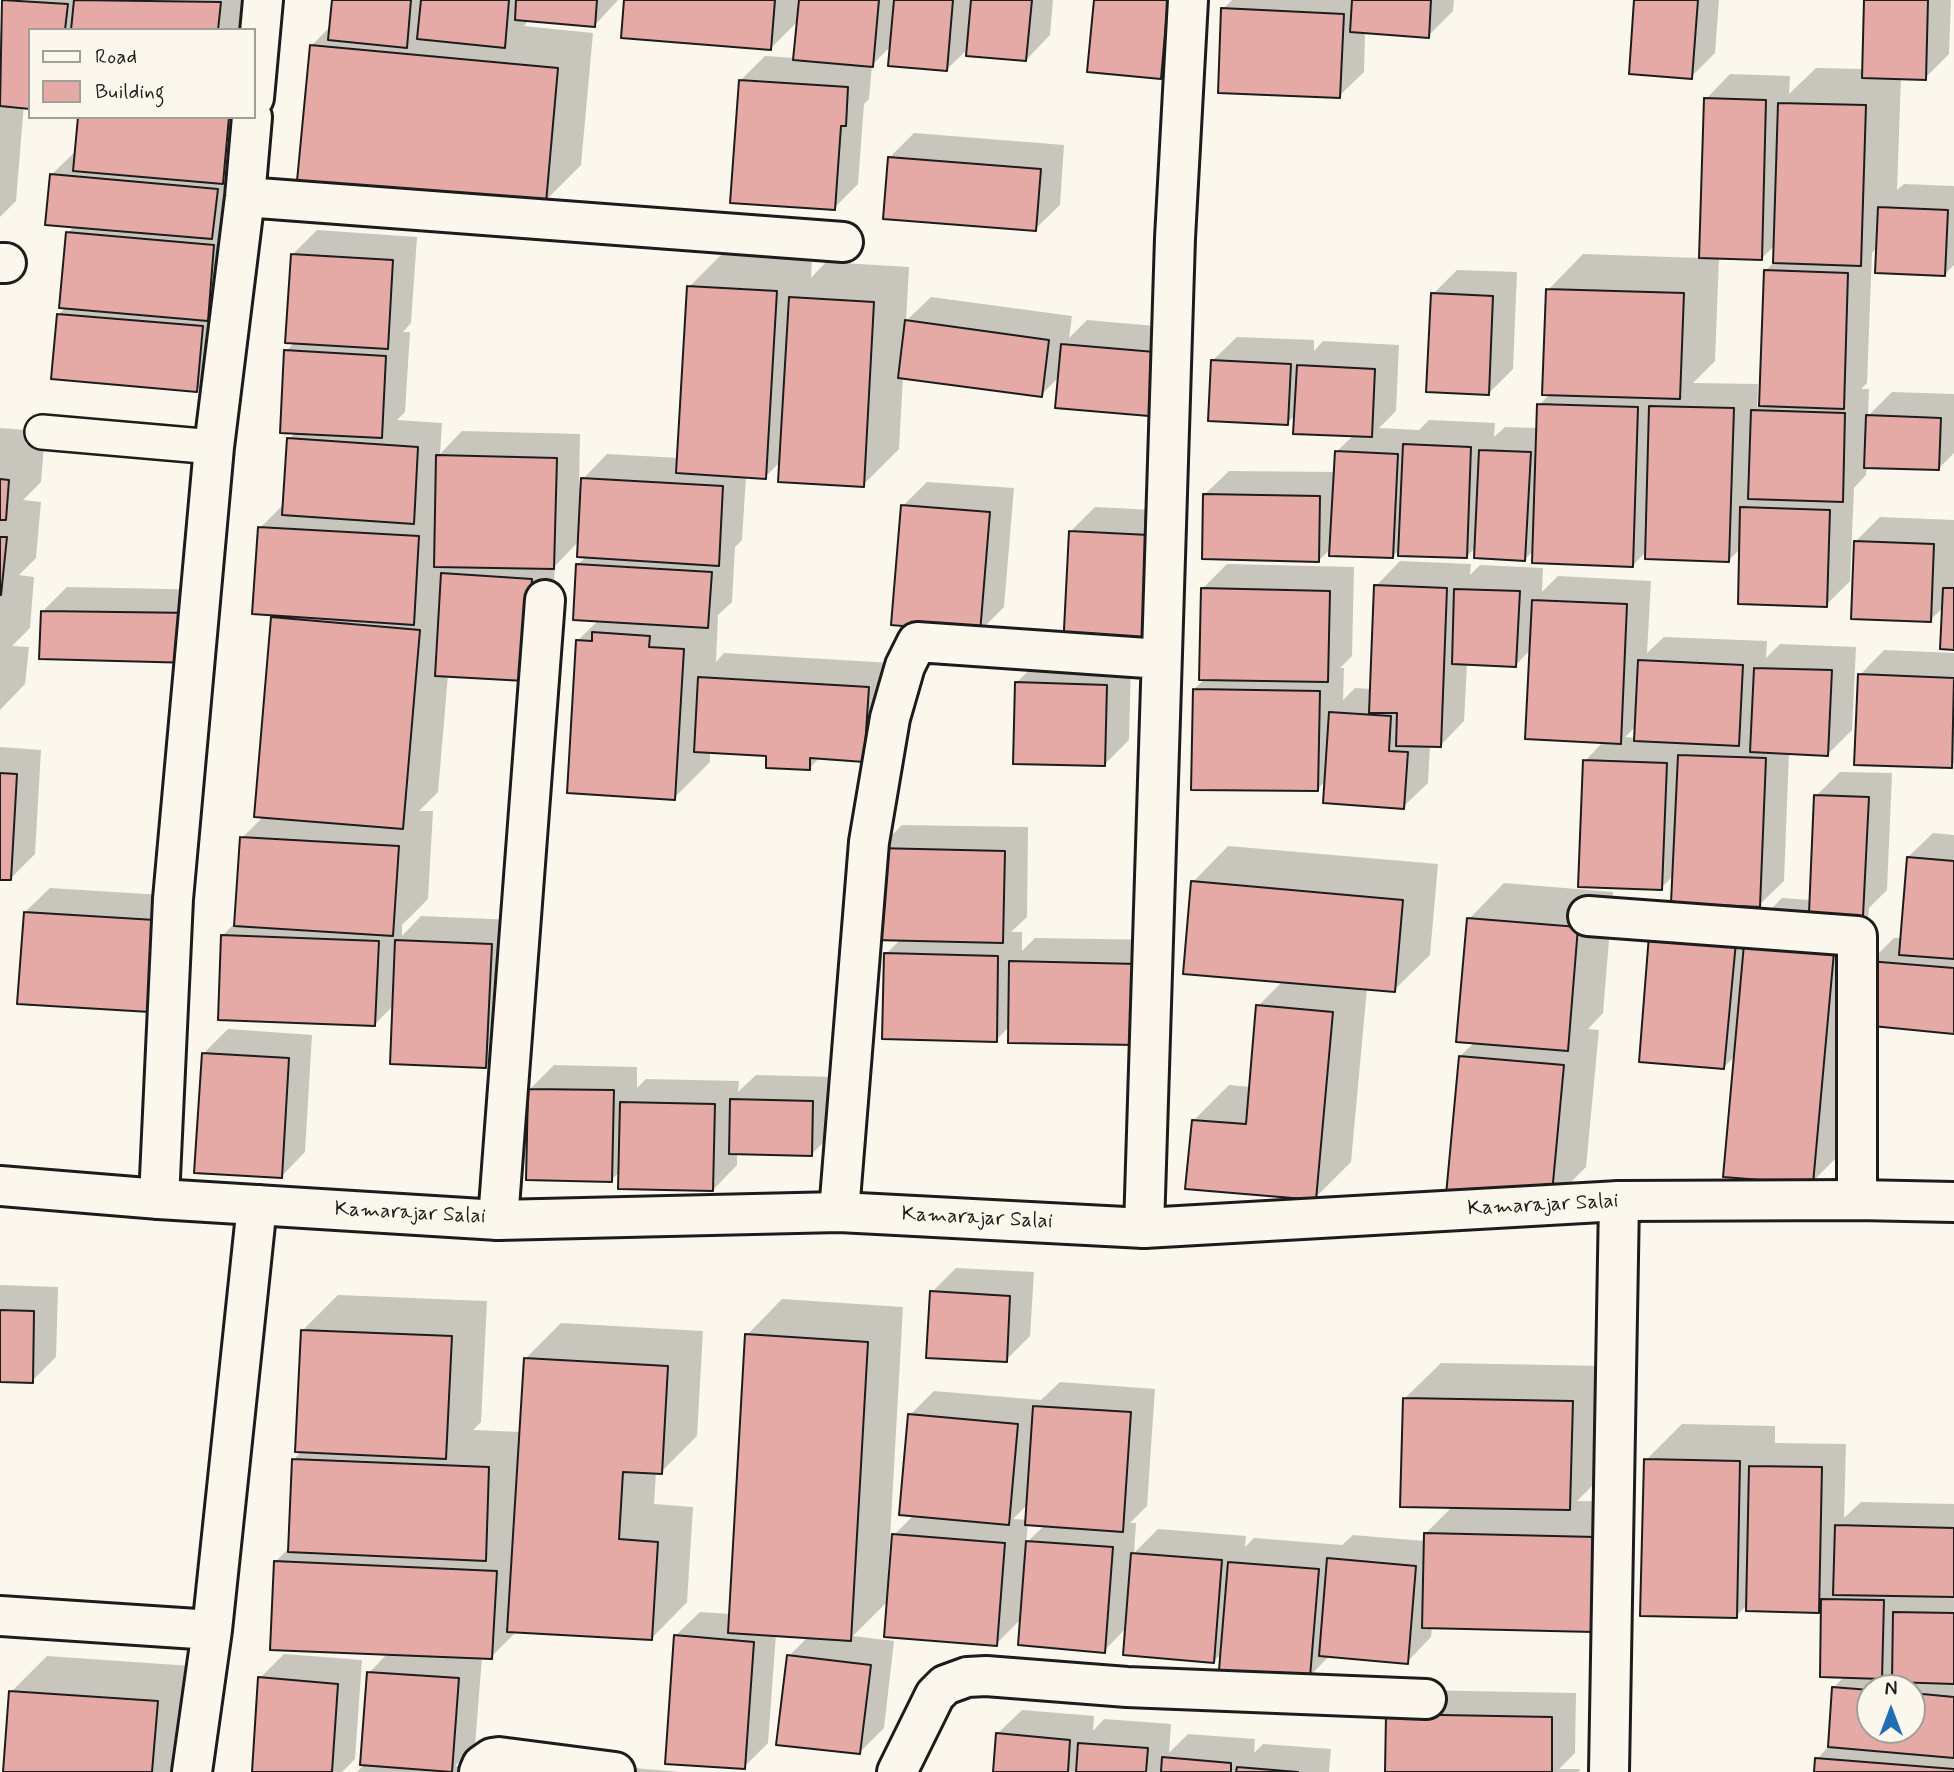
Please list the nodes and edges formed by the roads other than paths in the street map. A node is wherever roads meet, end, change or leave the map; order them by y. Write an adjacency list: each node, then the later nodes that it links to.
1 (262, 0): 3 (street)
2 (1188, 0): 10 (street)
3 (256, 74)
4 (252, 119): 5 (street)
5 (245, 197): 6 (street); 8 (street)
6 (843, 242)
7 (42, 432): 8 (lane)
8 (214, 447): 13 (street)
9 (545, 600): 19 (street)
10 (1161, 659): 18 (street); 20 (street)
11 (1588, 916): 14 (street)
12 (0, 1186): 13 (street, Kamarajar Salai)
13 (159, 1199): 17 (street, Kamarajar Salai)
14 (1857, 1200): 15 (street, Kamarajar Salai); 16 (street, Kamarajar Salai)
15 (1619, 1201): 20 (street, Kamarajar Salai); 28 (street)
16 (1954, 1202)
17 (257, 1205): 19 (street, Kamarajar Salai); 22 (street)
18 (839, 1212): 19 (street, Kamarajar Salai); 20 (street, Kamarajar Salai)
19 (498, 1220)
20 (1144, 1228)
21 (0, 1616): 22 (street)
22 (212, 1630): 24 (street)
23 (1426, 1699): 27 (street)
24 (192, 1772)
25 (479, 1772): 26 (street)
26 (615, 1772)
27 (897, 1772)
28 (1609, 1772)

